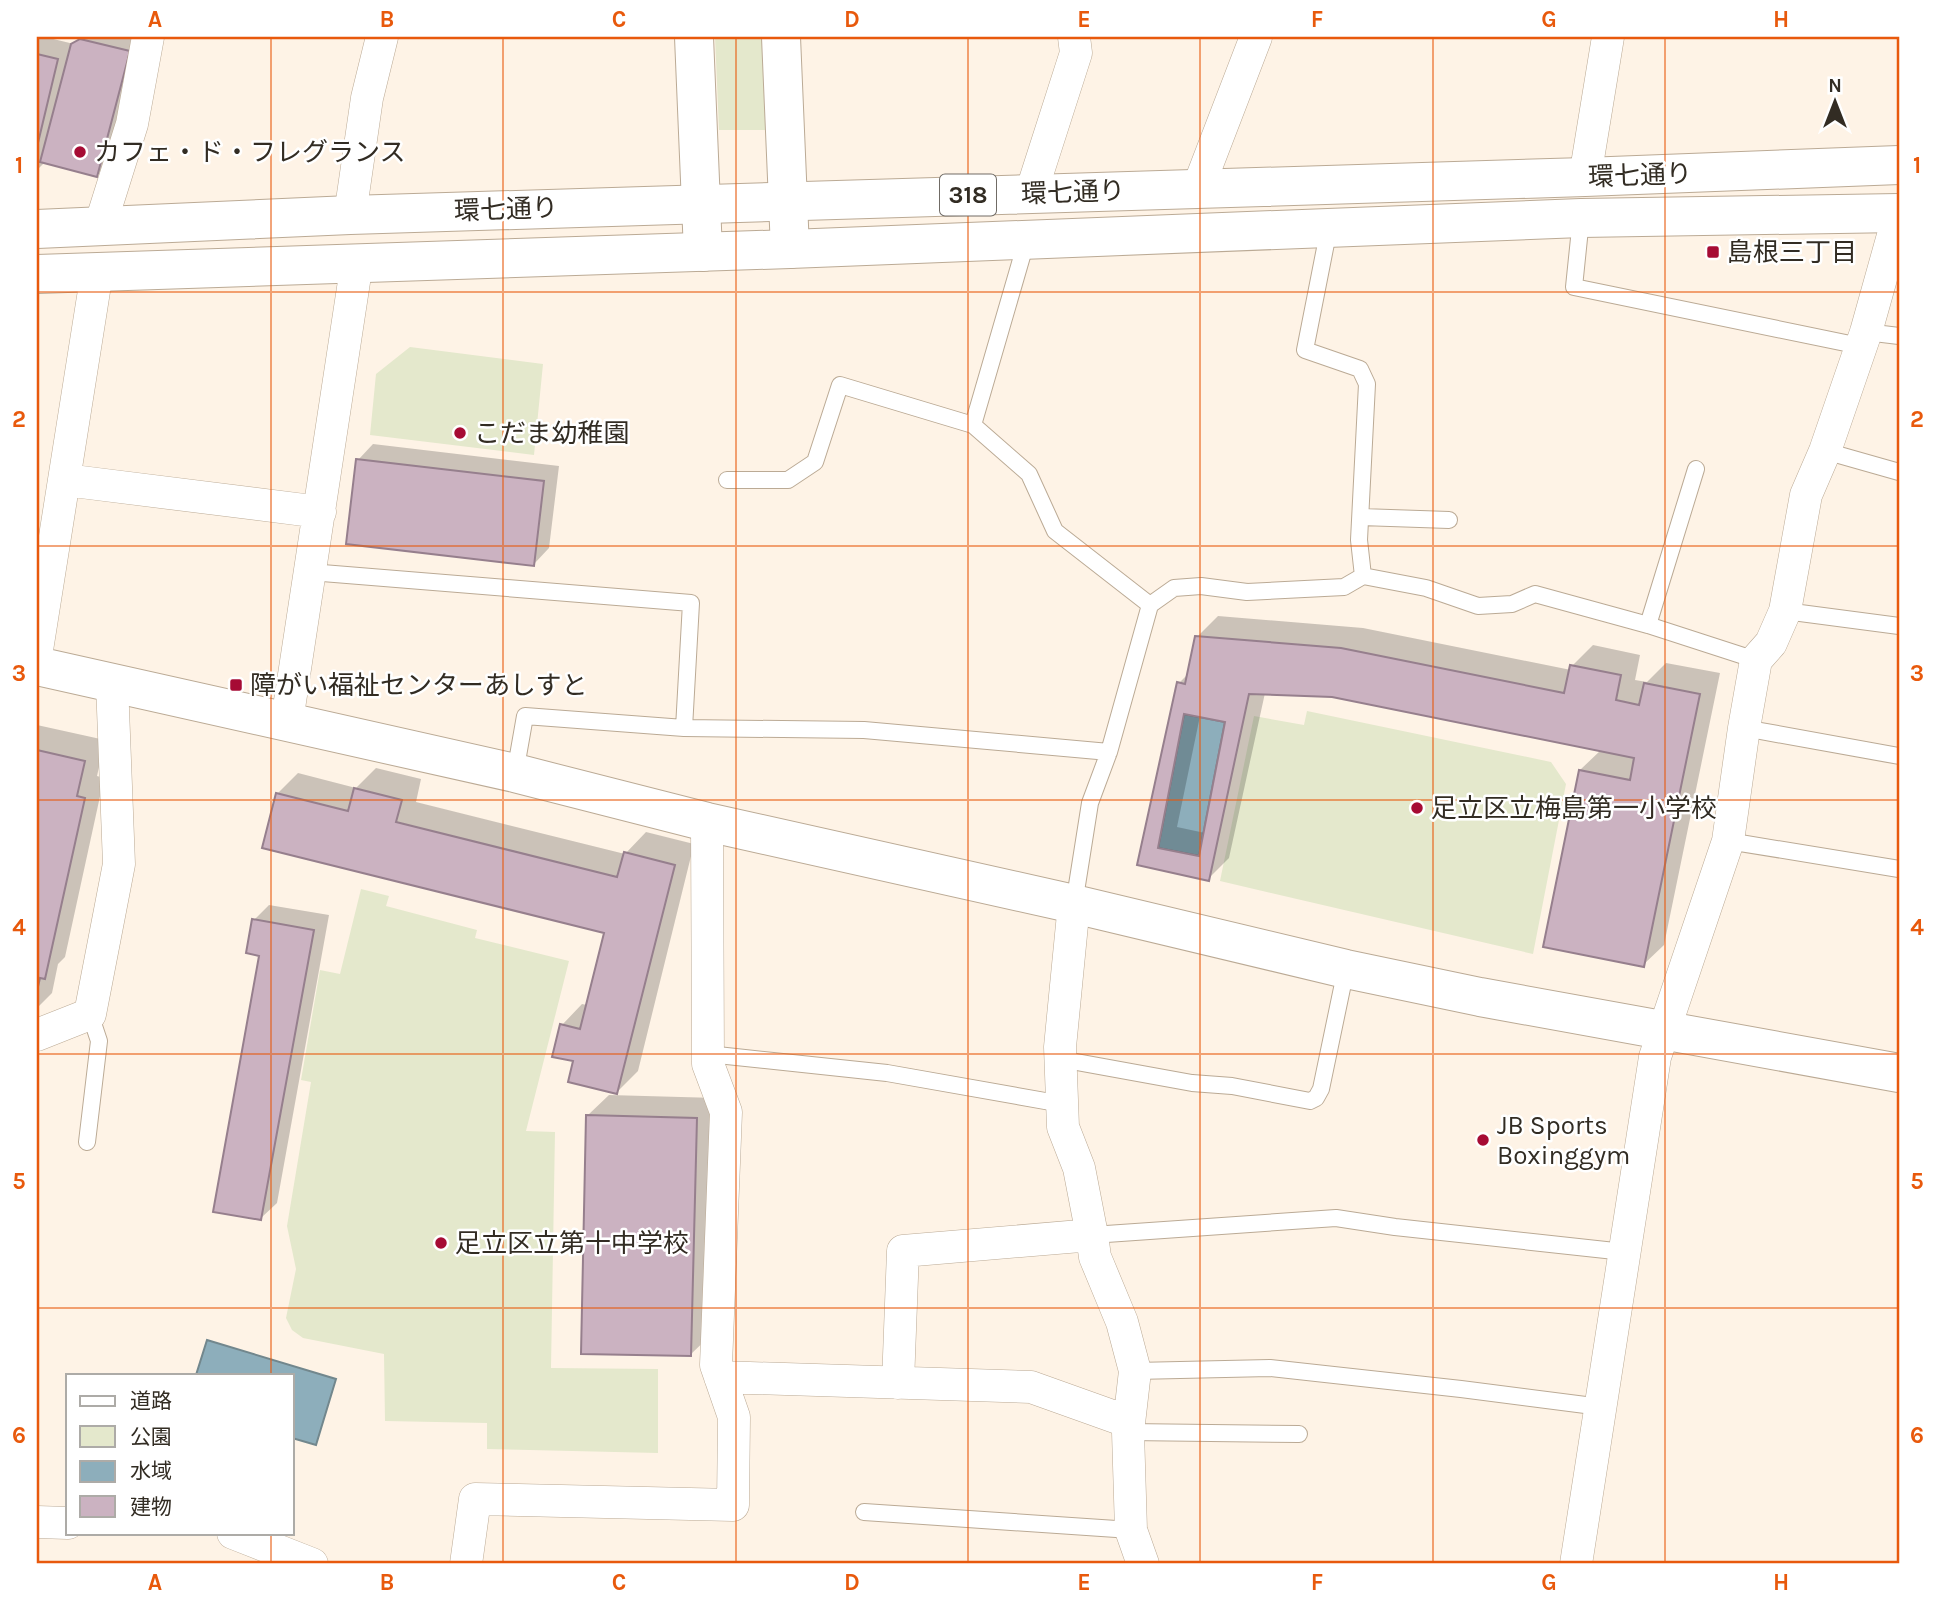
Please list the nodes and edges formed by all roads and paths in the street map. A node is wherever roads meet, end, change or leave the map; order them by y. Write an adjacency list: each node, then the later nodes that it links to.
1 (148, 37): 17 (street)
2 (382, 37): 15 (street)
3 (694, 37): 13 (main road)
4 (781, 37): 12 (main road)
5 (1074, 37): 11 (street)
6 (1256, 37): 10 (street)
7 (1608, 37): 9 (street)
8 (1899, 165): 9 (main road, 環七通り / 318)
9 (1585, 177): 10 (main road, 環七通り / 318)
10 (1198, 188): 11 (main road, 環七通り / 318)
11 (1031, 193): 12 (main road, 環七通り / 318)
12 (789, 200): 13 (main road, 環七通り / 318); 21 (main road)
13 (700, 203): 15 (main road, 環七通り / 318); 22 (main road)
14 (1899, 214): 16 (main road, 環七通り / 318); 27 (street)
15 (351, 215): 17 (main road, 環七通り / 318)
16 (1581, 218): 18 (main road, 環七通り / 318); 27 (lane)
17 (100, 226): 19 (main road, 環七通り / 318)
18 (1329, 228): 20 (main road, 環七通り / 318); 35 (lane)
19 (37, 229)
20 (1028, 239): 21 (main road, 環七通り / 318); 28 (lane)
21 (790, 249): 22 (main road, 環七通り / 318)
22 (703, 252): 23 (main road, 環七通り / 318)
23 (357, 262): 24 (main road, 環七通り / 318); 34 (street)
24 (97, 272): 25 (main road, 環七通り / 318); 32 (street)
25 (37, 274)
26 (1899, 336): 27 (lane)
27 (1863, 339): 29 (street)
28 (973, 425): 33 (lane); 39 (lane)
29 (1825, 451): 31 (lane); 40 (street)
30 (1696, 469): 41 (lane)
31 (1899, 472)
32 (65, 480): 34 (street); 43 (street)
33 (727, 480)
34 (320, 512): 37 (street)
35 (1361, 517): 36 (lane); 38 (lane)
36 (1449, 520)
37 (310, 572): 47 (street); 48 (lane)
38 (1363, 576): 39 (lane); 41 (lane)
39 (1150, 605): 50 (lane)
40 (1785, 611): 42 (lane); 44 (street)
41 (1648, 625): 44 (lane)
42 (1899, 626)
43 (37, 650)
44 (1756, 660): 49 (street)
45 (37, 666): 46 (main road)
46 (112, 683): 47 (main road); 58 (street)
47 (287, 721): 52 (main road)
48 (684, 728): 50 (lane); 52 (lane)
49 (1744, 728): 51 (lane); 54 (street)
50 (1109, 752): 56 (lane)
51 (1899, 755)
52 (514, 773): 53 (main road)
53 (707, 822): 56 (main road); 61 (street)
54 (1728, 841): 55 (lane); 59 (street)
55 (1899, 869)
56 (1074, 904): 57 (main road); 62 (street)
57 (1346, 969): 59 (main road); 62 (lane)
58 (90, 1014): 60 (street); 65 (lane)
59 (1665, 1031): 63 (main road); 67 (street)
60 (37, 1035)
61 (708, 1054): 64 (lane); 69 (street)
62 (1060, 1059): 64 (street)
63 (1899, 1073)
64 (1062, 1104): 66 (street)
65 (88, 1142)
66 (1092, 1235): 67 (lane); 68 (street); 70 (street)
67 (1624, 1252): 71 (street)
68 (1135, 1371): 71 (lane); 72 (street)
69 (720, 1377): 70 (street); 80 (street)
70 (898, 1383): 72 (street)
71 (1601, 1407): 82 (street)
72 (1128, 1427): 73 (lane); 77 (street)
73 (1299, 1434)
74 (864, 1512): 77 (lane)
75 (37, 1522): 76 (street)
76 (66, 1523)
77 (1131, 1530): 81 (street)
78 (236, 1534): 79 (street)
79 (312, 1564)
80 (466, 1564)
81 (1143, 1564)
82 (1576, 1564)

